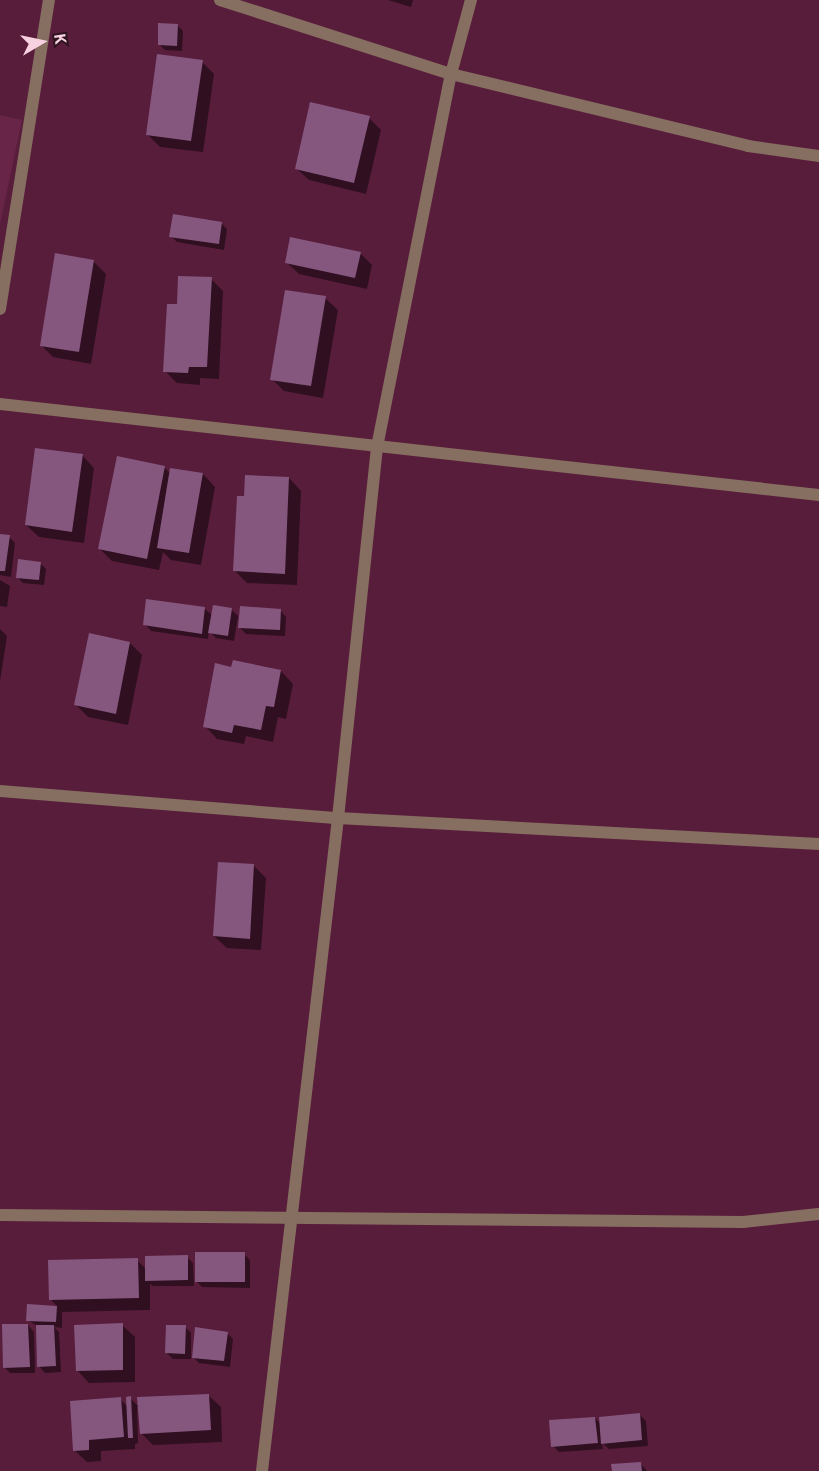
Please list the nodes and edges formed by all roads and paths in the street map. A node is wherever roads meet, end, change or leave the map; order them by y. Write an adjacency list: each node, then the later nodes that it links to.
1 (49, 0): 6 (street)
2 (220, 0): 4 (street)
3 (471, 0): 4 (street)
4 (451, 74): 5 (street); 8 (street)
5 (819, 156)
6 (0, 309)
7 (0, 404): 8 (street)
8 (376, 447): 9 (street); 11 (street)
9 (819, 495)
10 (0, 791): 11 (street)
11 (338, 818): 12 (street); 15 (street)
12 (819, 844)
13 (819, 1214): 15 (street)
14 (0, 1215): 15 (street)
15 (291, 1217): 16 (street)
16 (262, 1471)

